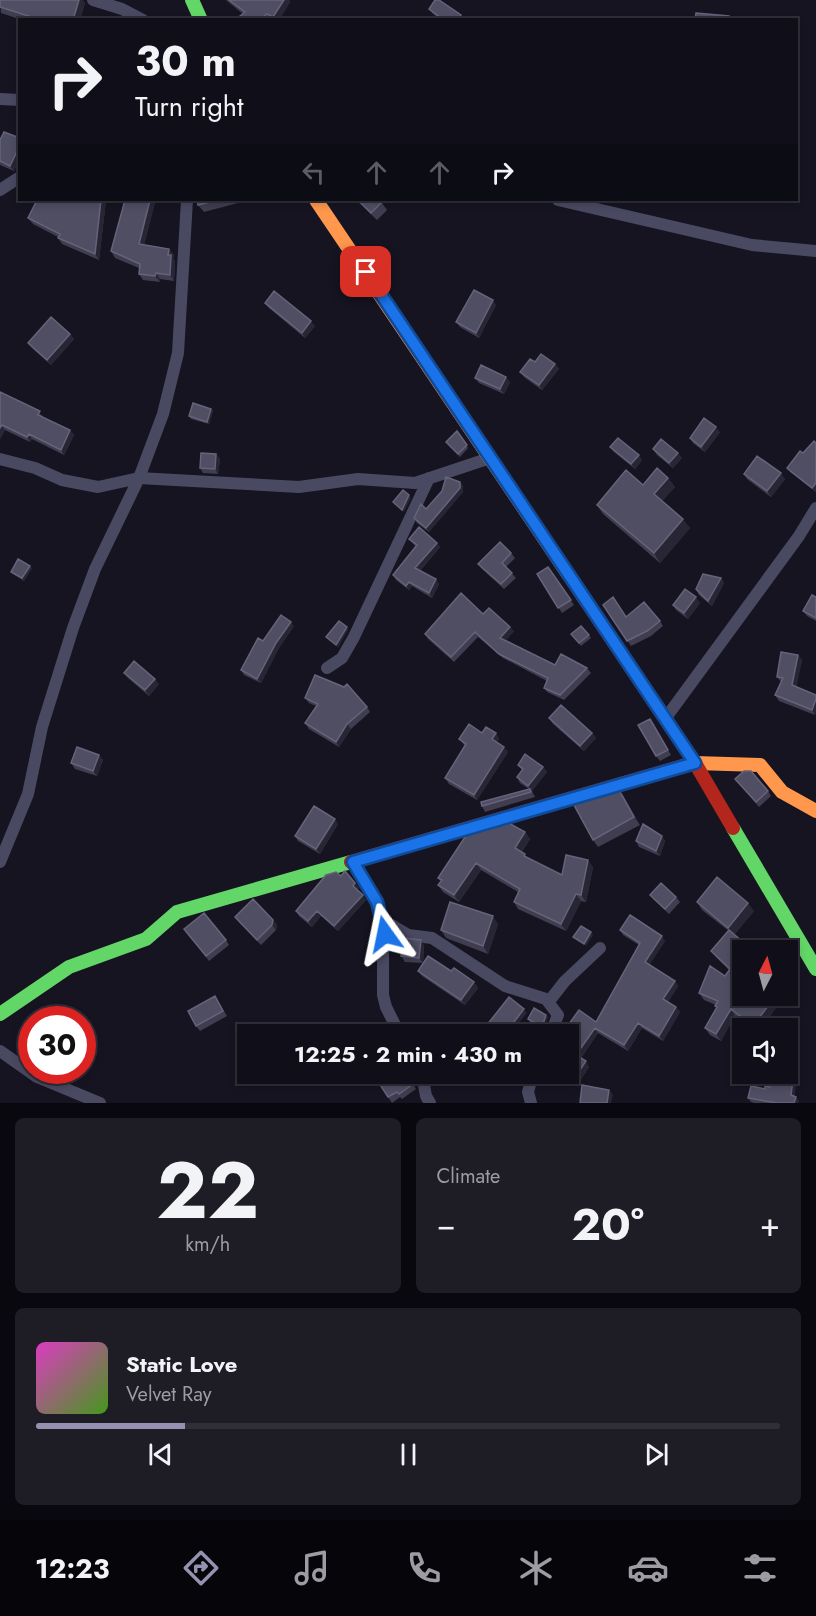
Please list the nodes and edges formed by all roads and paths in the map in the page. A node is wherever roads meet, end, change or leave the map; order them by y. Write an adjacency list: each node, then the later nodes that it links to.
1 (93, 0): 3 (street)
2 (192, 0): 4 (main road)
3 (139, 18)
4 (197, 18)
5 (0, 99): 6 (street)
6 (18, 100)
7 (18, 178): 8 (street)
8 (0, 190)
9 (187, 201): 15 (street)
10 (317, 201): 13 (main road)
11 (562, 201): 12 (street)
12 (816, 251)
13 (489, 458): 16 (street); 19 (main road)
14 (0, 459): 15 (street)
15 (139, 478): 16 (street); 22 (street)
16 (429, 478): 18 (street)
17 (816, 508): 19 (street)
18 (327, 668)
19 (665, 719): 20 (main road)
20 (695, 763): 21 (main road); 23 (main road); 26 (main road)
21 (816, 811)
22 (0, 862)
23 (353, 862): 24 (street); 28 (main road)
24 (383, 920): 27 (street); 29 (street)
25 (600, 948): 27 (street)
26 (816, 969)
27 (546, 999): 30 (street)
28 (0, 1014)
29 (394, 1024)
30 (554, 1024)
31 (0, 1051): 35 (street)
32 (424, 1084): 36 (street)
33 (531, 1084): 34 (street)
34 (527, 1101)
35 (100, 1103)
36 (430, 1103)

